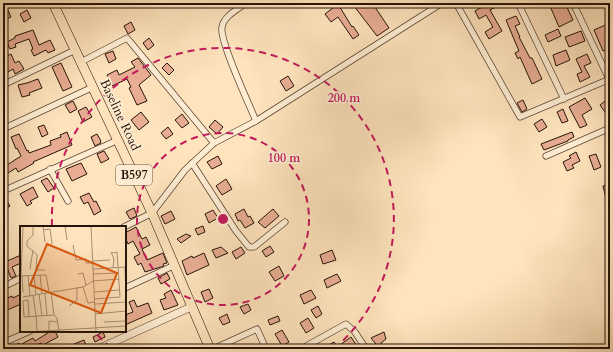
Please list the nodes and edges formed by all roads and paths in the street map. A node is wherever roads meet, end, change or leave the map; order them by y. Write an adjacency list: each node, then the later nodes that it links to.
1 (53, 3): 7 (main road, Baseline Road / B597)
2 (246, 3): 13 (street)
3 (456, 3): 12 (street)
4 (518, 3): 12 (street)
5 (573, 3): 9 (street)
6 (439, 4): 13 (street)
7 (75, 50): 8 (main road, Baseline Road / B597); 10 (street)
8 (81, 62): 11 (main road, Baseline Road / B597); 17 (street)
9 (609, 79): 12 (street)
10 (3, 85)
11 (93, 87): 15 (street); 16 (main road, Baseline Road / B597)
12 (564, 99)
13 (256, 121): 17 (street)
14 (610, 128): 18 (street)
15 (3, 129)
16 (118, 140): 20 (street); 23 (main road, Baseline Road / B597)
17 (214, 143): 19 (street)
18 (546, 156)
19 (192, 163): 23 (street); 24 (street)
20 (50, 169): 21 (street); 22 (street)
21 (3, 191)
22 (68, 201)
23 (152, 213): 25 (street); 26 (main road, Baseline Road / B597)
24 (285, 222)
25 (126, 226)
26 (175, 265): 29 (street); 30 (main road, Baseline Road / B597)
27 (20, 278): 28 (street)
28 (3, 287)
29 (126, 288)
30 (191, 307): 33 (street); 34 (main road, Baseline Road / B597)
31 (28, 332): 32 (street)
32 (3, 343)
33 (98, 349)
34 (210, 349)
35 (213, 349): 36 (street)
36 (266, 349)
37 (301, 349): 38 (street)
38 (366, 349)

